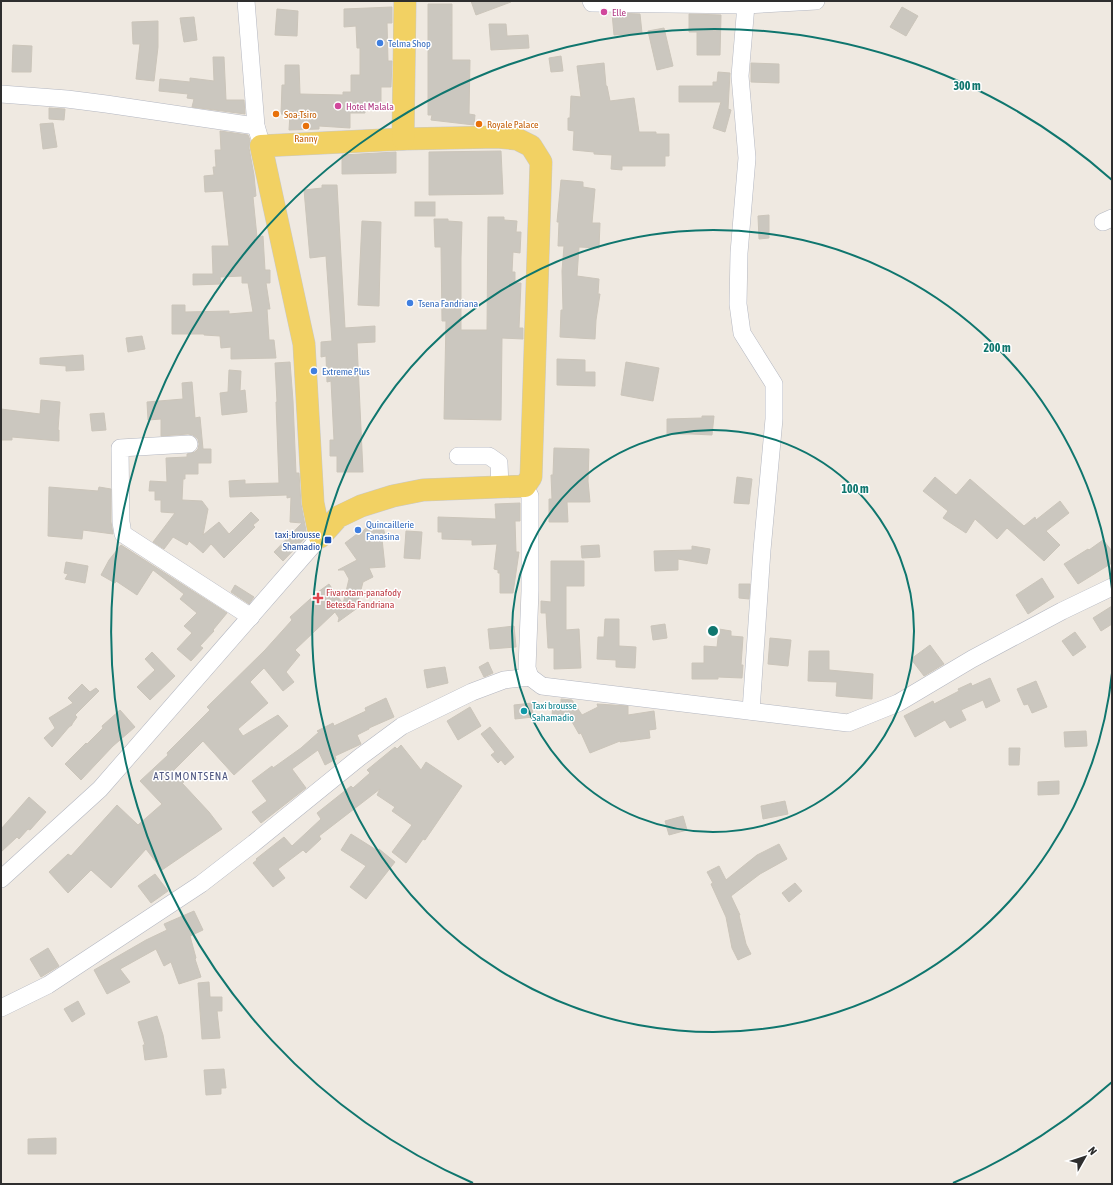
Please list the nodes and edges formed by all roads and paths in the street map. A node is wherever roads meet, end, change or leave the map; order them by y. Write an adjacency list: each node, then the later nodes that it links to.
1 (246, 1): 7 (street)
2 (405, 1): 8 (main road)
3 (591, 1): 5 (street)
4 (816, 1): 5 (street)
5 (745, 3): 17 (street)
6 (1, 94): 7 (street)
7 (258, 136): 8 (main road); 13 (main road)
8 (403, 139): 11 (main road)
9 (189, 444): 15 (street)
10 (458, 456): 12 (street)
11 (525, 486): 12 (main road); 16 (street)
12 (500, 487): 13 (main road)
13 (320, 536): 15 (street)
14 (1112, 587): 17 (street)
15 (250, 617): 18 (street)
16 (530, 677): 17 (street); 19 (street)
17 (751, 711)
18 (3, 876)
19 (1, 1008)

